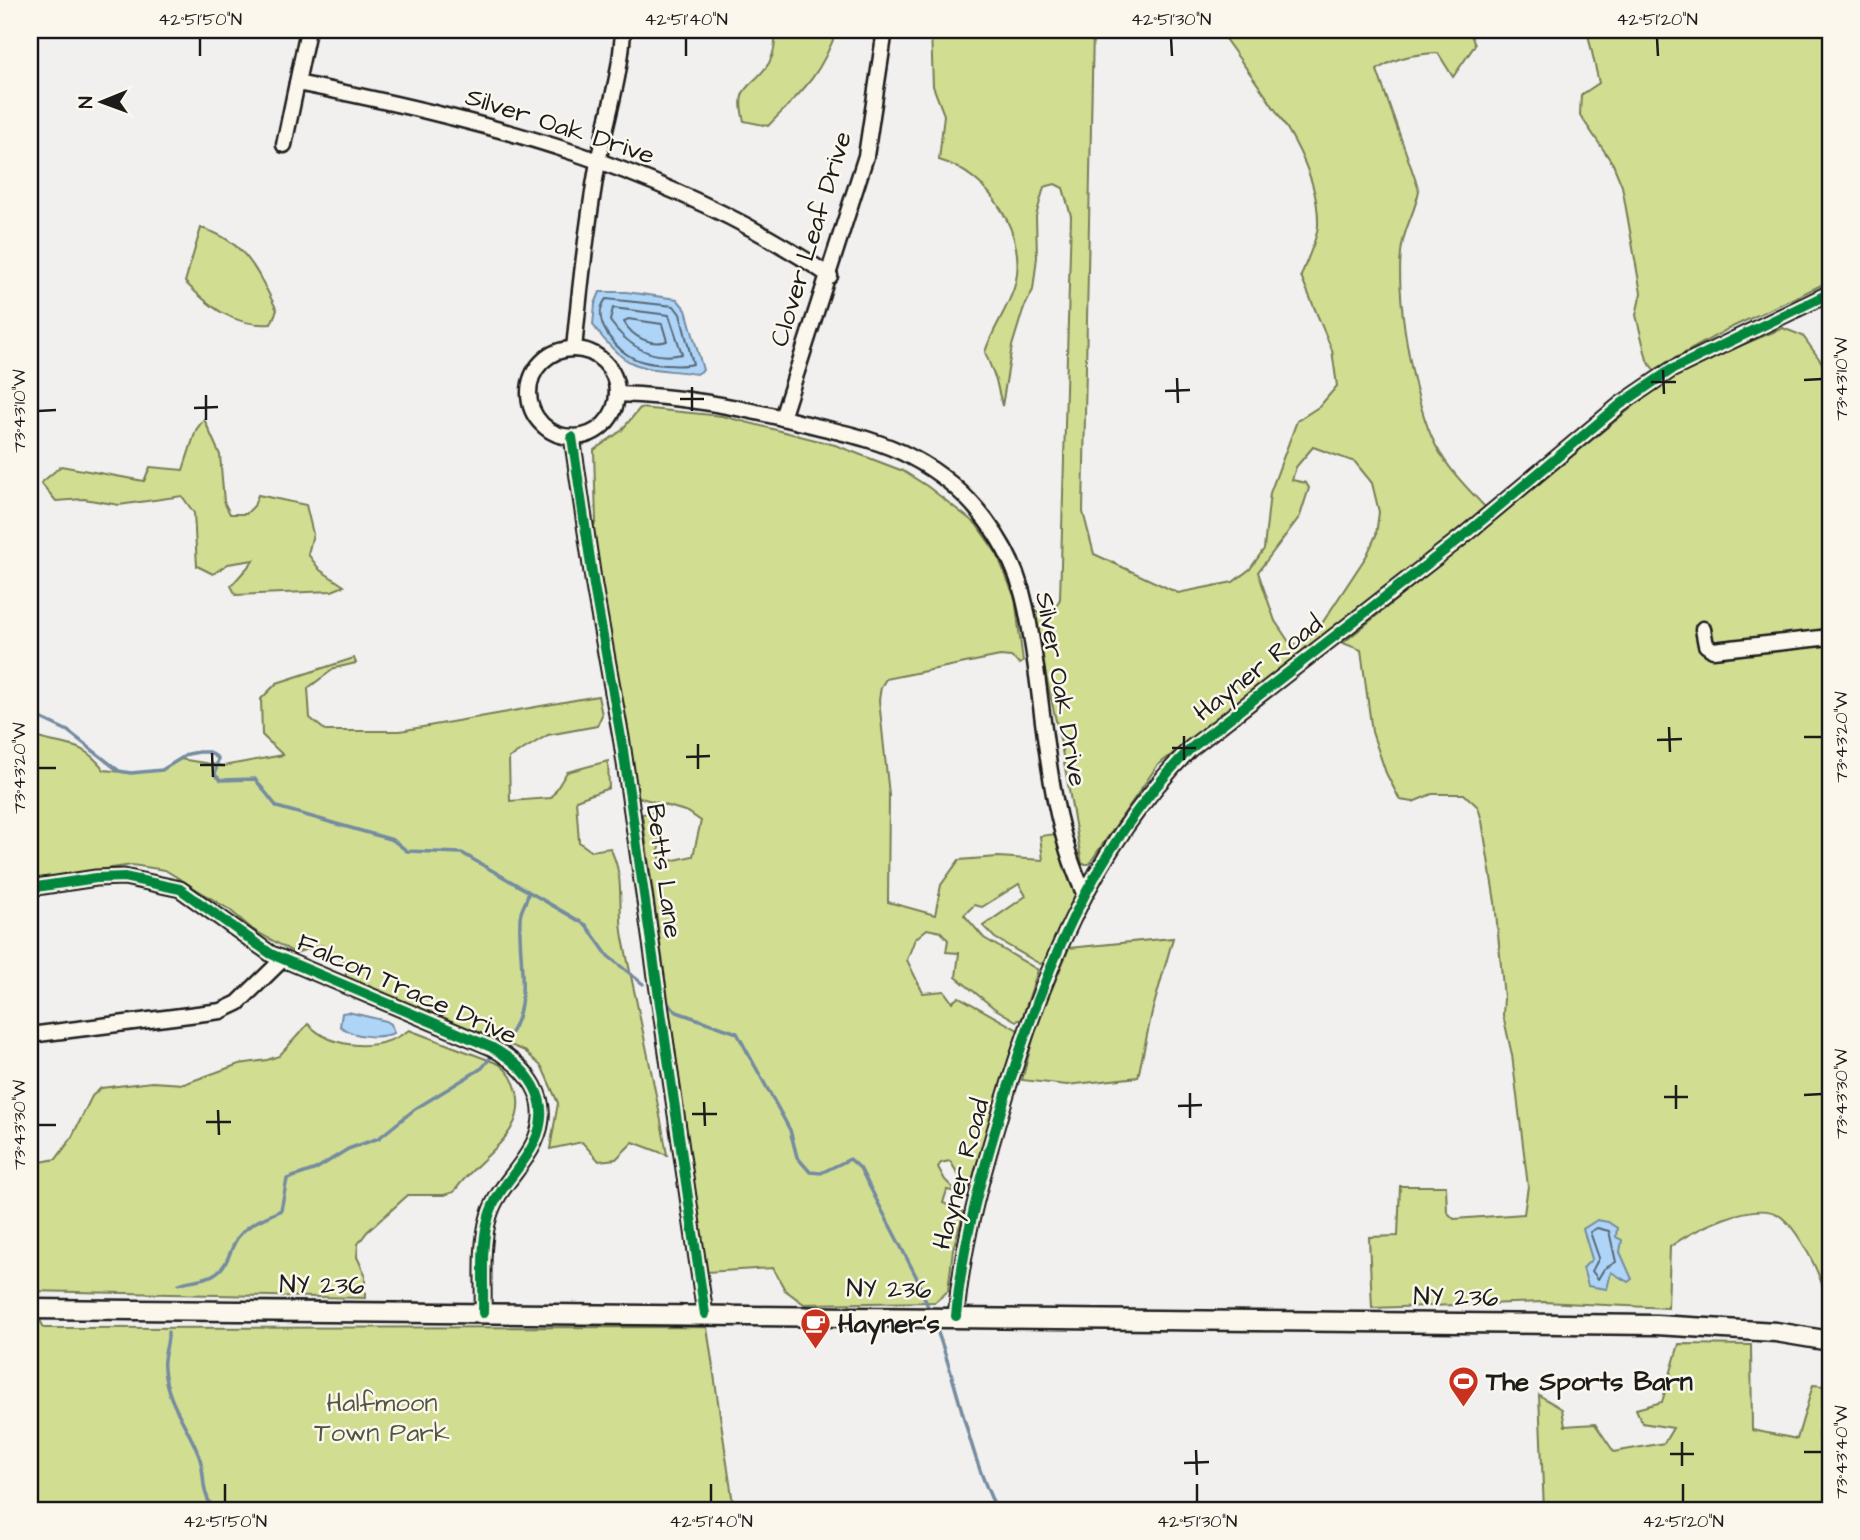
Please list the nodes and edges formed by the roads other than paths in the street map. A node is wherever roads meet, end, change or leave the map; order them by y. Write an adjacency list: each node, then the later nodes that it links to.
1 (308, 30): 4 (street)
2 (623, 30): 6 (street)
3 (885, 30): 7 (street, Clover Leaf Drive)
4 (297, 83): 5 (street); 6 (street, Silver Oak Drive)
5 (284, 145)
6 (599, 159): 7 (street, Silver Oak Drive); 9 (street)
7 (830, 276): 11 (street, Clover Leaf Drive)
8 (1830, 293): 16 (street, Hayner Road)
9 (574, 349): 10 (street); 12 (street)
10 (618, 394): 11 (street, Silver Oak Drive); 12 (street)
11 (782, 418): 16 (street, Silver Oak Drive)
12 (572, 437): 21 (street, Betts Lane)
13 (1703, 629): 14 (street)
14 (1830, 636)
15 (30, 888): 17 (street, Falcon Trace Drive)
16 (1084, 893): 22 (street, Hayner Road)
17 (283, 959): 18 (street); 20 (street, Falcon Trace Drive)
18 (30, 1035)
19 (30, 1309): 20 (main road, NY 236 / NY 236)
20 (483, 1313): 21 (main road, NY 236 / NY 236)
21 (705, 1314): 22 (main road, NY 236 / NY 236)
22 (956, 1316): 23 (main road, NY 236 / NY 236)
23 (1830, 1341)

